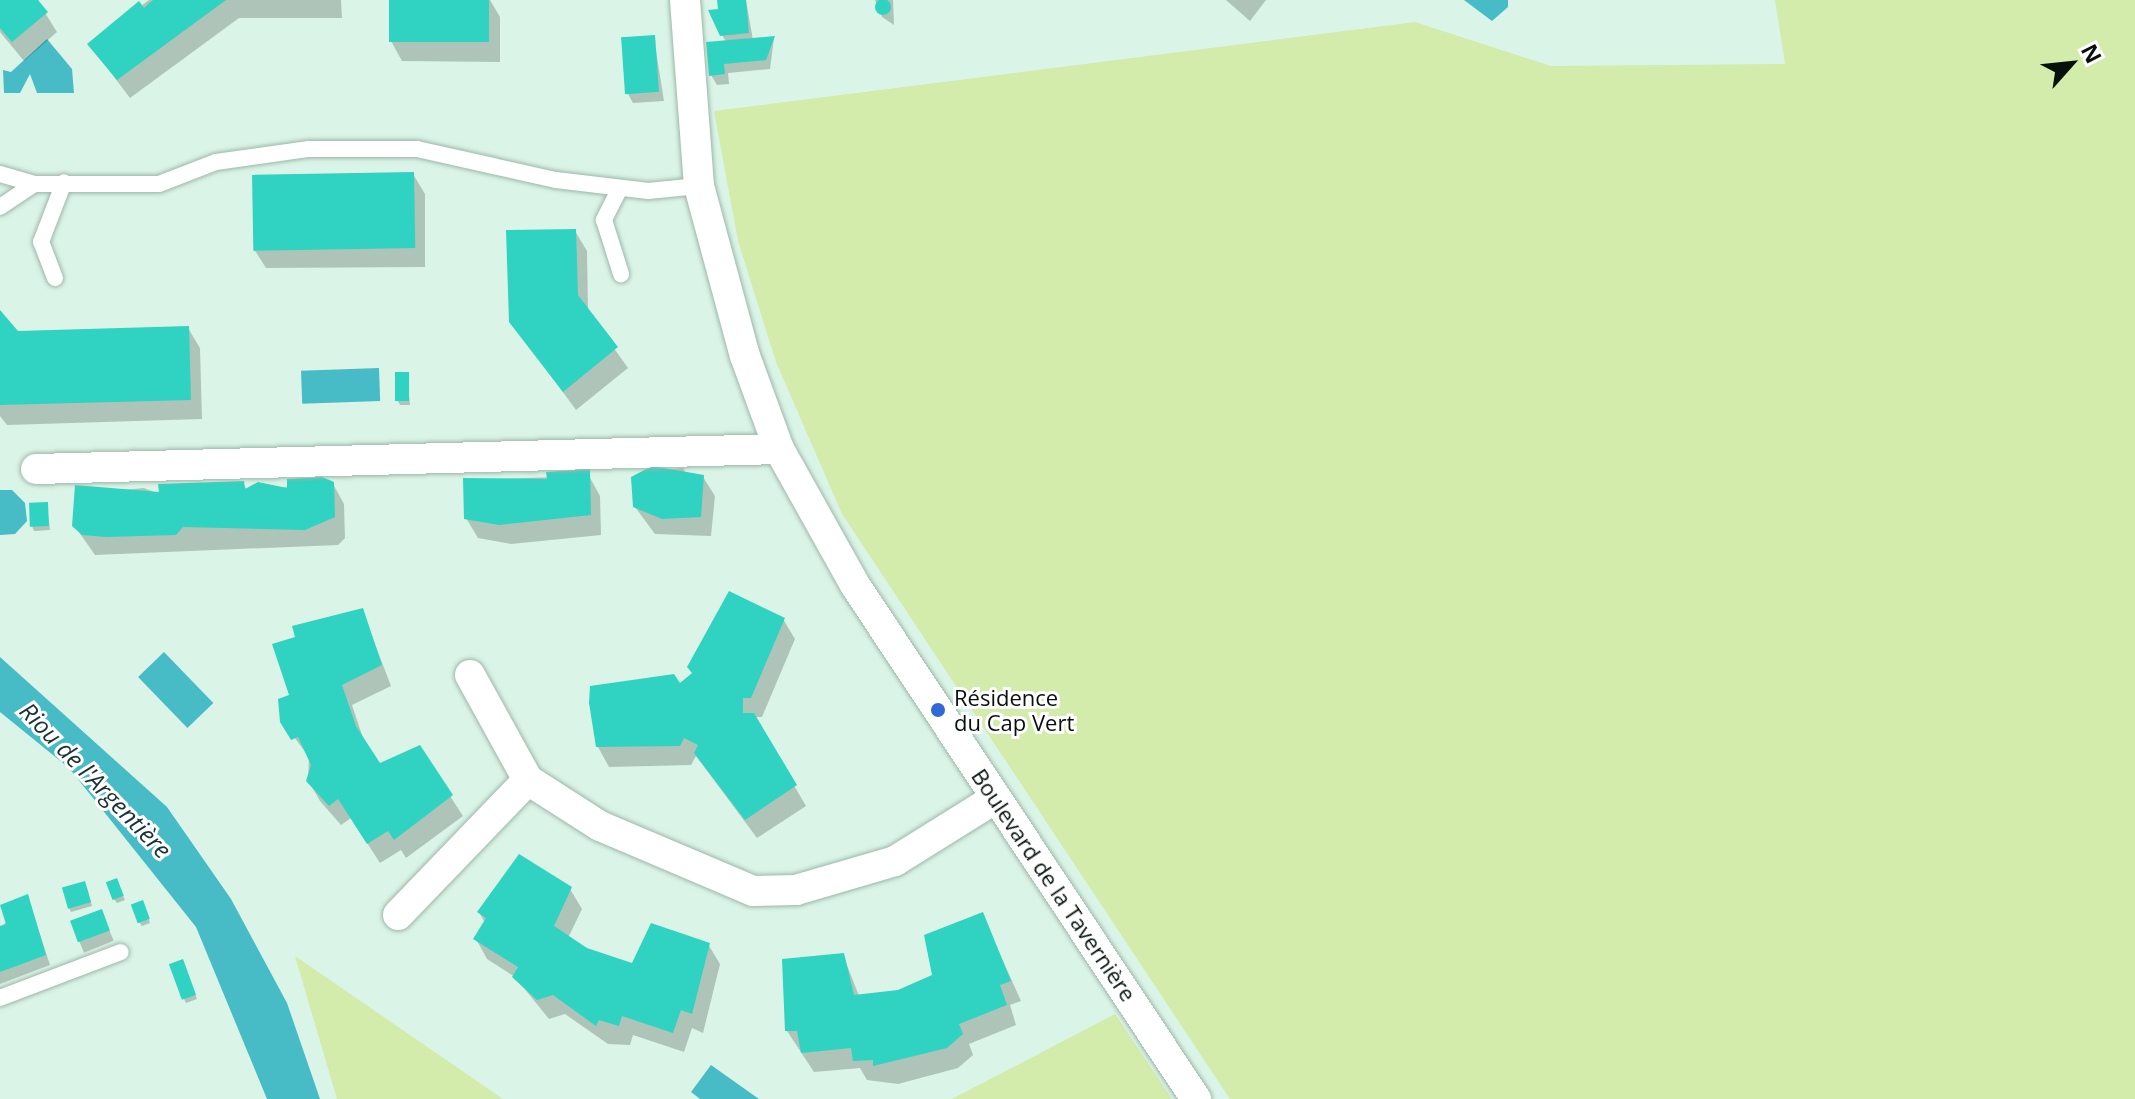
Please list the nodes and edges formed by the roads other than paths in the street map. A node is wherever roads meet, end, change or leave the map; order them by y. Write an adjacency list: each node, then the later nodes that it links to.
1 (685, 0): 5 (street, Boulevard de la Tavernière)
2 (0, 174): 4 (lane)
3 (64, 182): 4 (lane); 6 (lane); 9 (lane)
4 (34, 184): 7 (lane)
5 (699, 186): 6 (lane); 10 (street, Boulevard de la Tavernière)
6 (620, 188): 8 (lane)
7 (0, 207)
8 (621, 274)
9 (55, 278)
10 (779, 449): 11 (street); 14 (street, Boulevard de la Tavernière)
11 (36, 469)
12 (470, 675): 13 (street)
13 (528, 780): 14 (street); 15 (street)
14 (996, 798): 18 (street, Boulevard de la Tavernière)
15 (398, 915)
16 (121, 952): 17 (lane)
17 (0, 998)
18 (1196, 1099)

